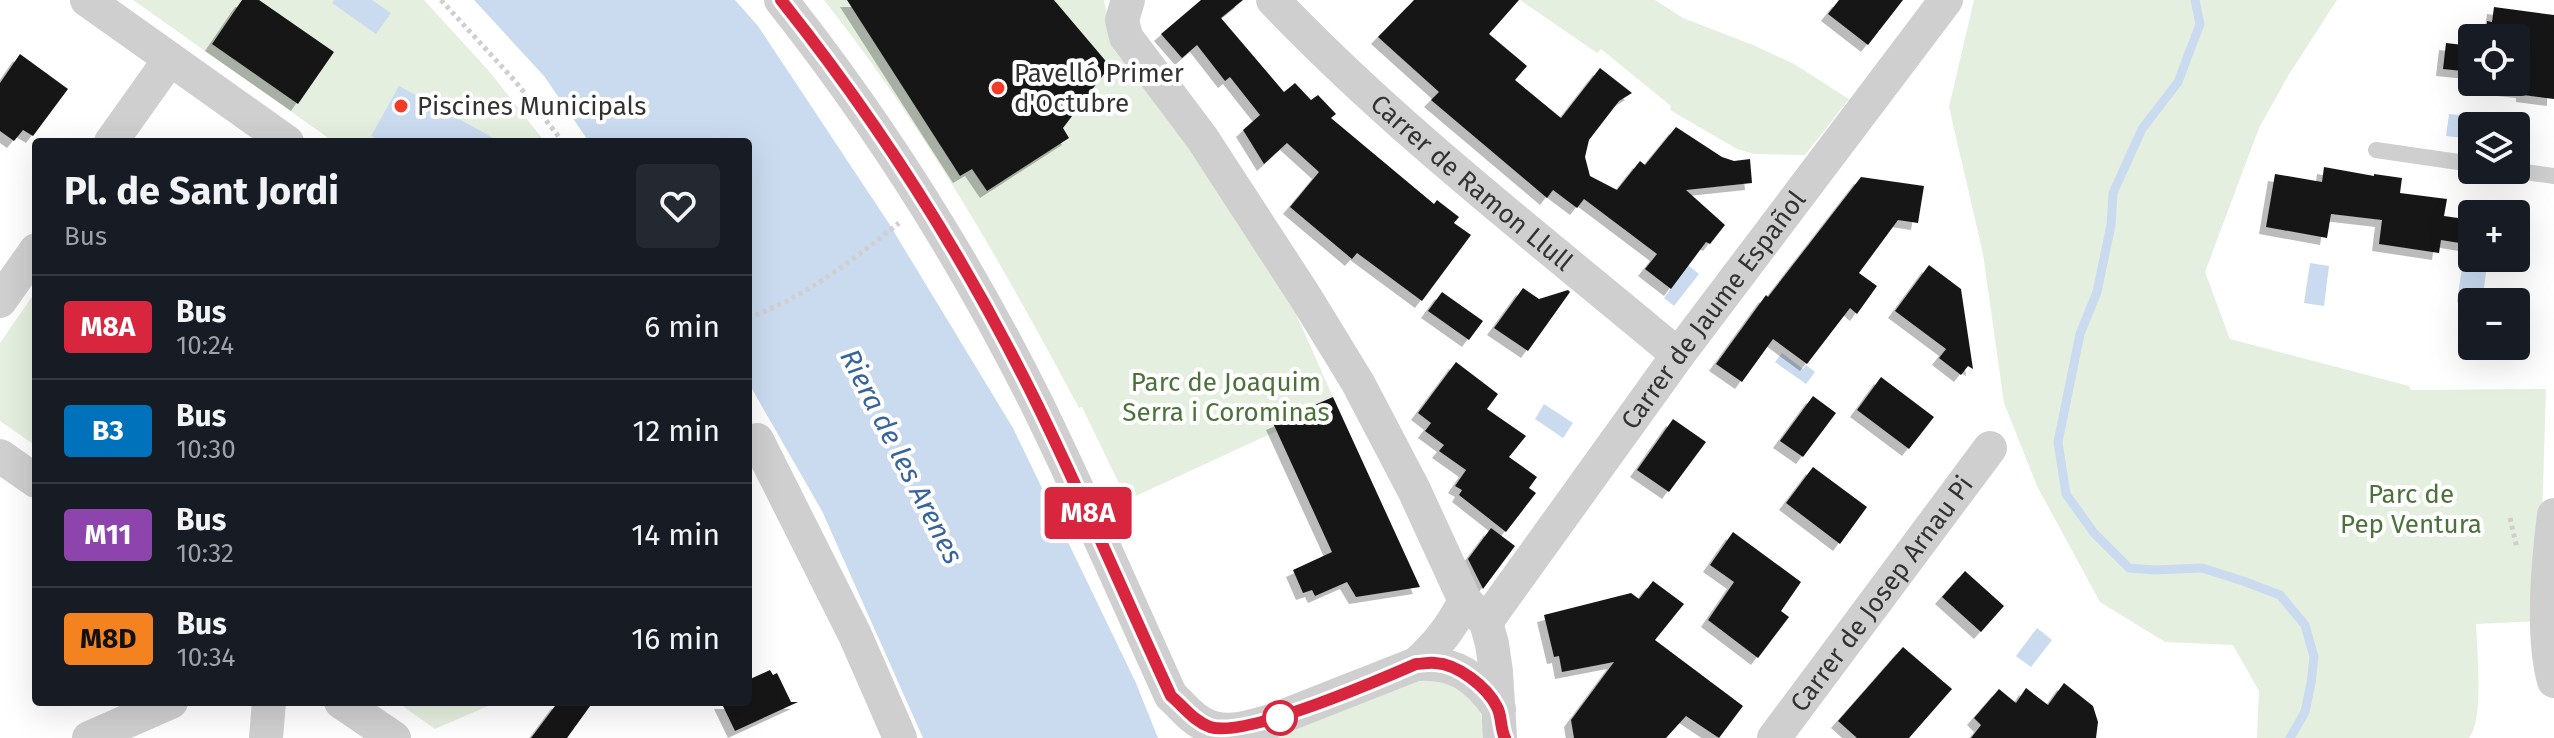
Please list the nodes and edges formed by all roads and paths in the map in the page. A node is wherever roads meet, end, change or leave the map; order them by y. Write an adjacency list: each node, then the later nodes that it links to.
1 (87, 0): 7 (street)
2 (441, 0): 10 (path)
3 (781, 0): 28 (street)
4 (1128, 0): 25 (street)
5 (1273, 0): 19 (street, Carrer de Ramon Llull)
6 (1946, 0): 19 (street, Carrer de Jaume Español)
7 (170, 59): 8 (street); 9 (street)
8 (114, 138)
9 (281, 138)
10 (560, 138)
11 (2376, 150): 12 (lane)
12 (2458, 162)
13 (2530, 173): 14 (lane)
14 (2554, 176)
15 (902, 221): 18 (path)
16 (32, 256): 17 (street)
17 (0, 301)
18 (752, 316)
19 (1678, 355): 25 (street, Carrer de Jaume Español)
20 (752, 442): 37 (street)
21 (1990, 448): 40 (street, Carrer de Josep Arnau Pi)
22 (0, 456): 23 (street)
23 (32, 478)
24 (2554, 515): 27 (street)
25 (1475, 612): 26 (street, Carrer de Jaume Español); 33 (street)
26 (1416, 664): 32 (street); 33 (street)
27 (2554, 681)
28 (1171, 696): 32 (street); 38 (street)
29 (162, 706): 34 (street)
30 (269, 706): 35 (street)
31 (347, 706): 36 (street)
32 (1274, 720): 39 (street)
33 (1501, 729)
34 (89, 738)
35 (266, 738)
36 (394, 738)
37 (900, 738)
38 (1179, 738)
39 (1245, 738)
40 (1774, 738)

